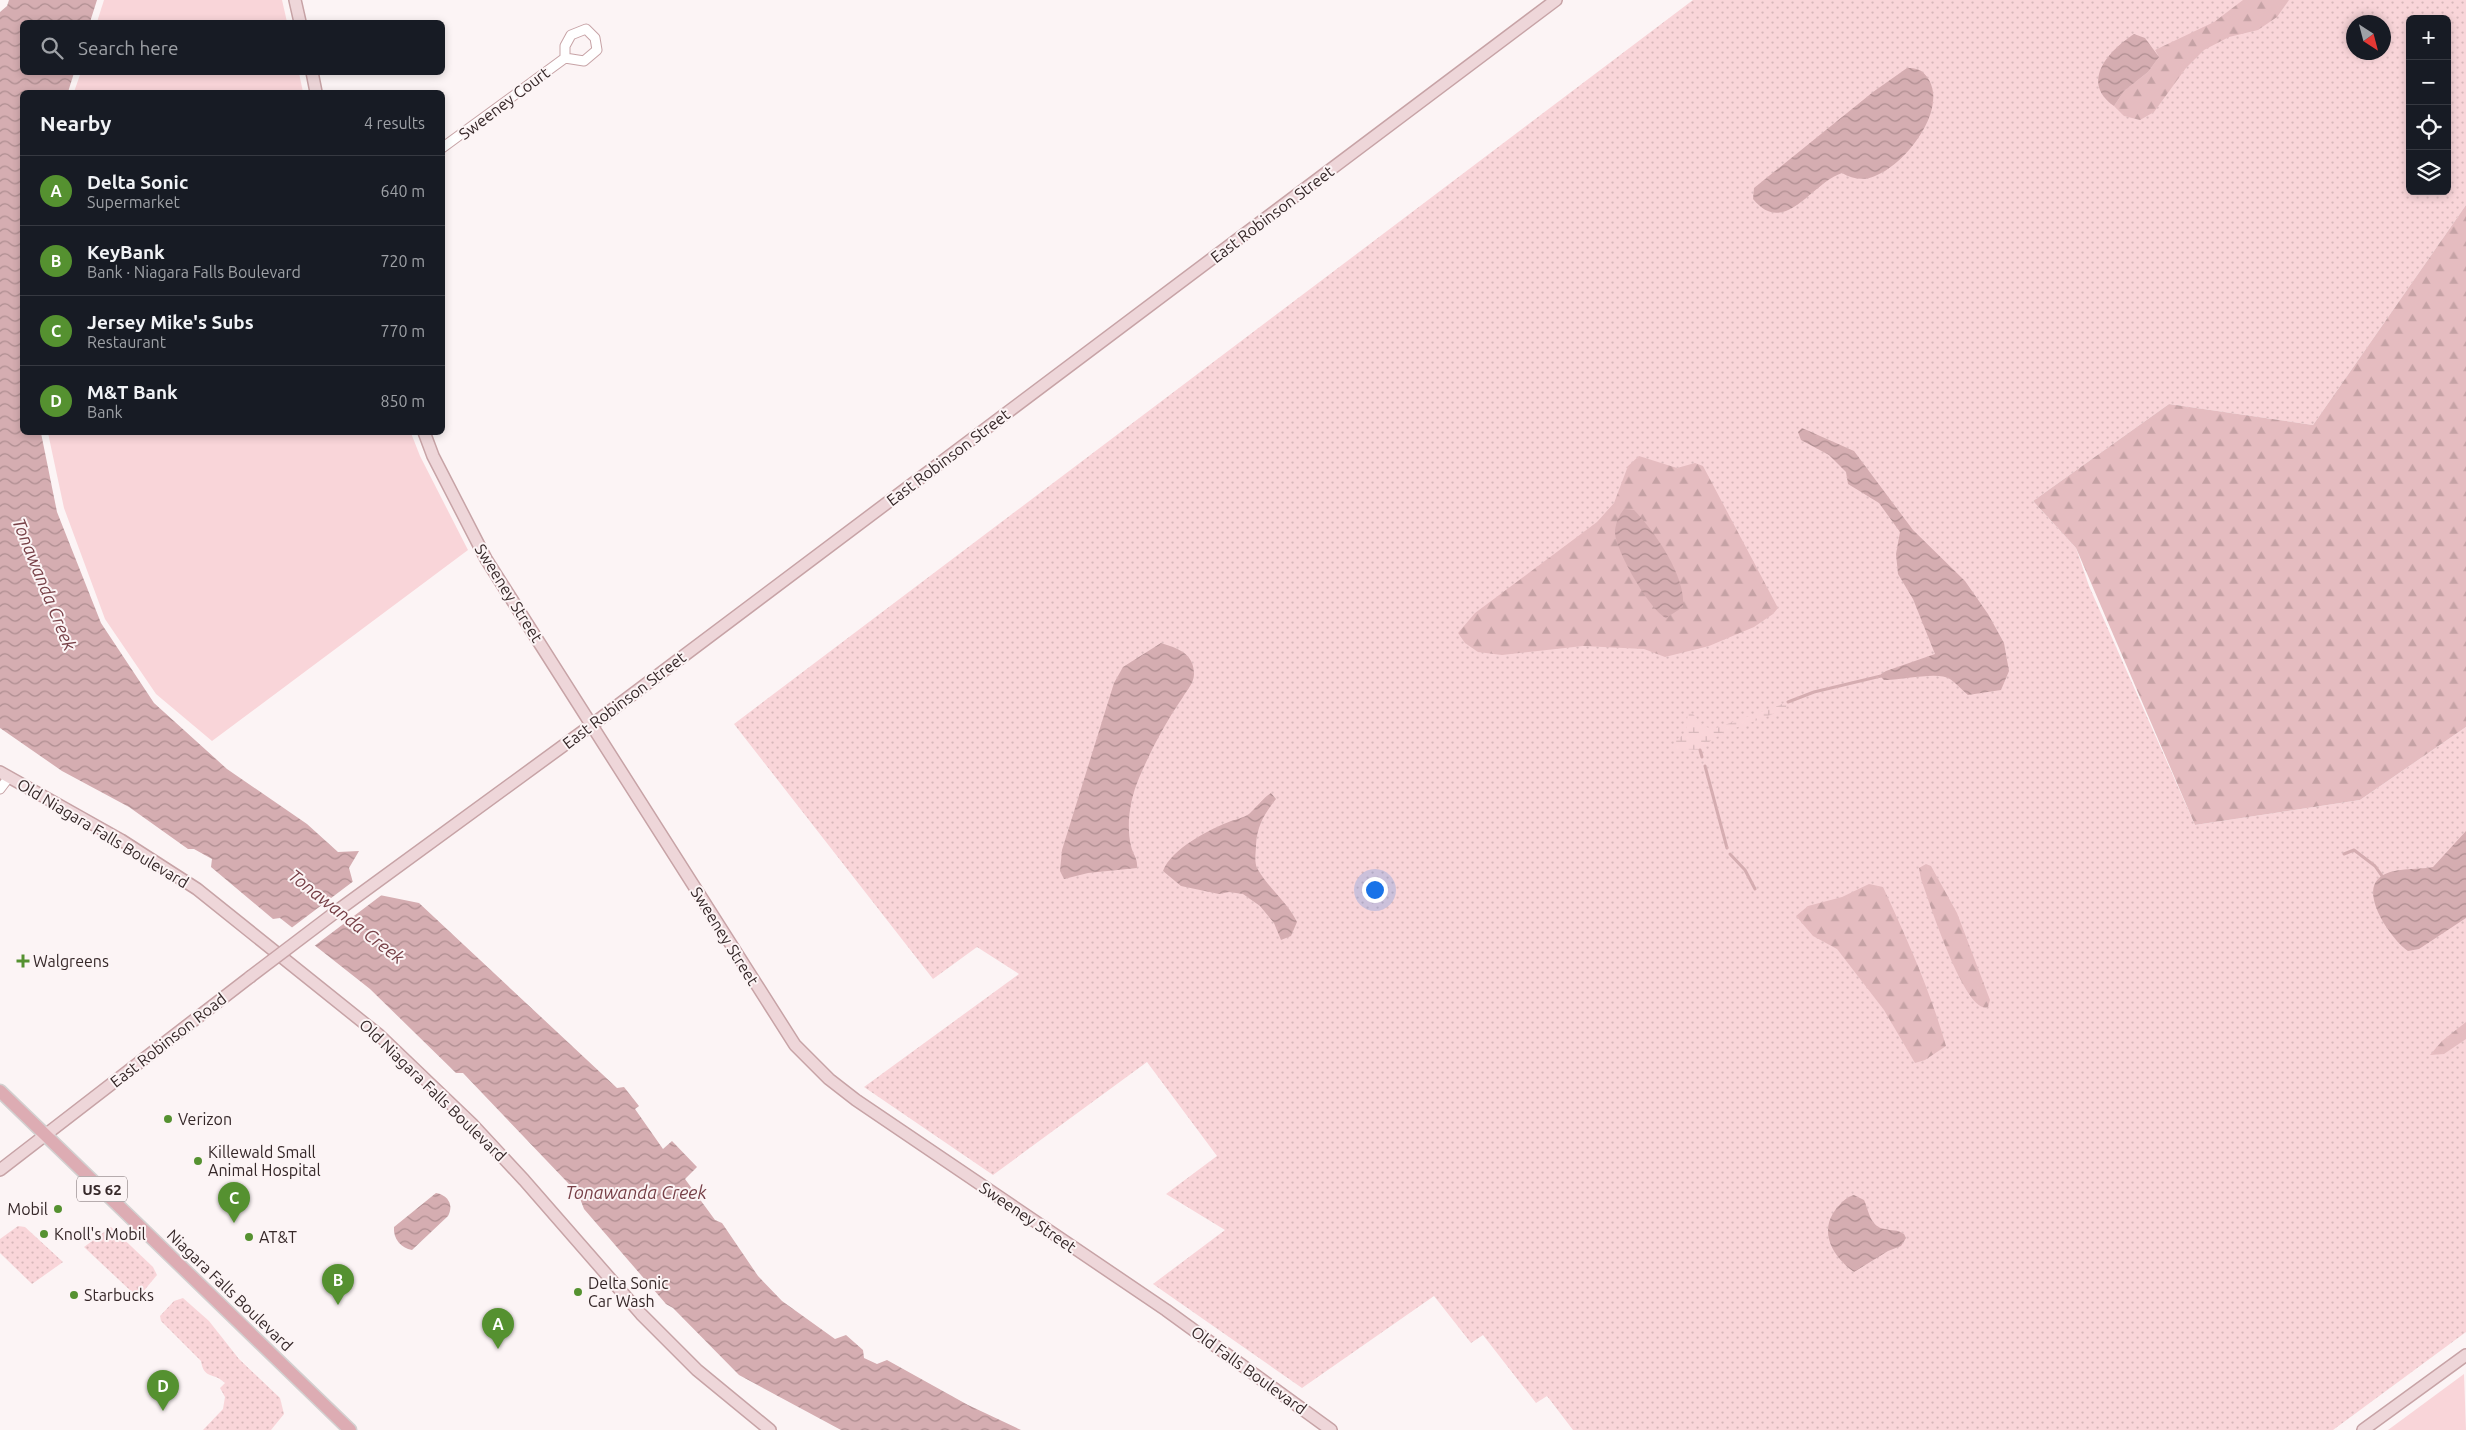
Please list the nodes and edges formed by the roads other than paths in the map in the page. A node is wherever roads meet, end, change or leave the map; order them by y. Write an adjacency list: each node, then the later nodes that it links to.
1 (294, 0): 3 (street)
2 (1556, 0): 9 (street, East Robinson Street)
3 (299, 20)
4 (565, 58): 7 (street, Sweeney Court)
5 (313, 75): 6 (street)
6 (316, 90)
7 (445, 146)
8 (425, 435): 9 (street, Sweeney Street)
9 (592, 724): 12 (street, East Robinson Street); 16 (street, Sweeney Street)
10 (4, 775): 11 (street); 19 (street, Old Niagara Falls Boulevard)
11 (0, 789)
12 (337, 911): 14 (street, East Robinson Road, bridge)
13 (0, 1091): 14 (main road, Niagara Falls Boulevard / US 62)
14 (45, 1135): 15 (street, East Robinson Road); 18 (main road, Niagara Falls Boulevard / US 62)
15 (0, 1170)
16 (1166, 1310): 20 (street, Old Falls Boulevard)
17 (2466, 1355): 21 (street)
18 (350, 1430)
19 (770, 1430)
20 (1331, 1430)
21 (2363, 1430)

